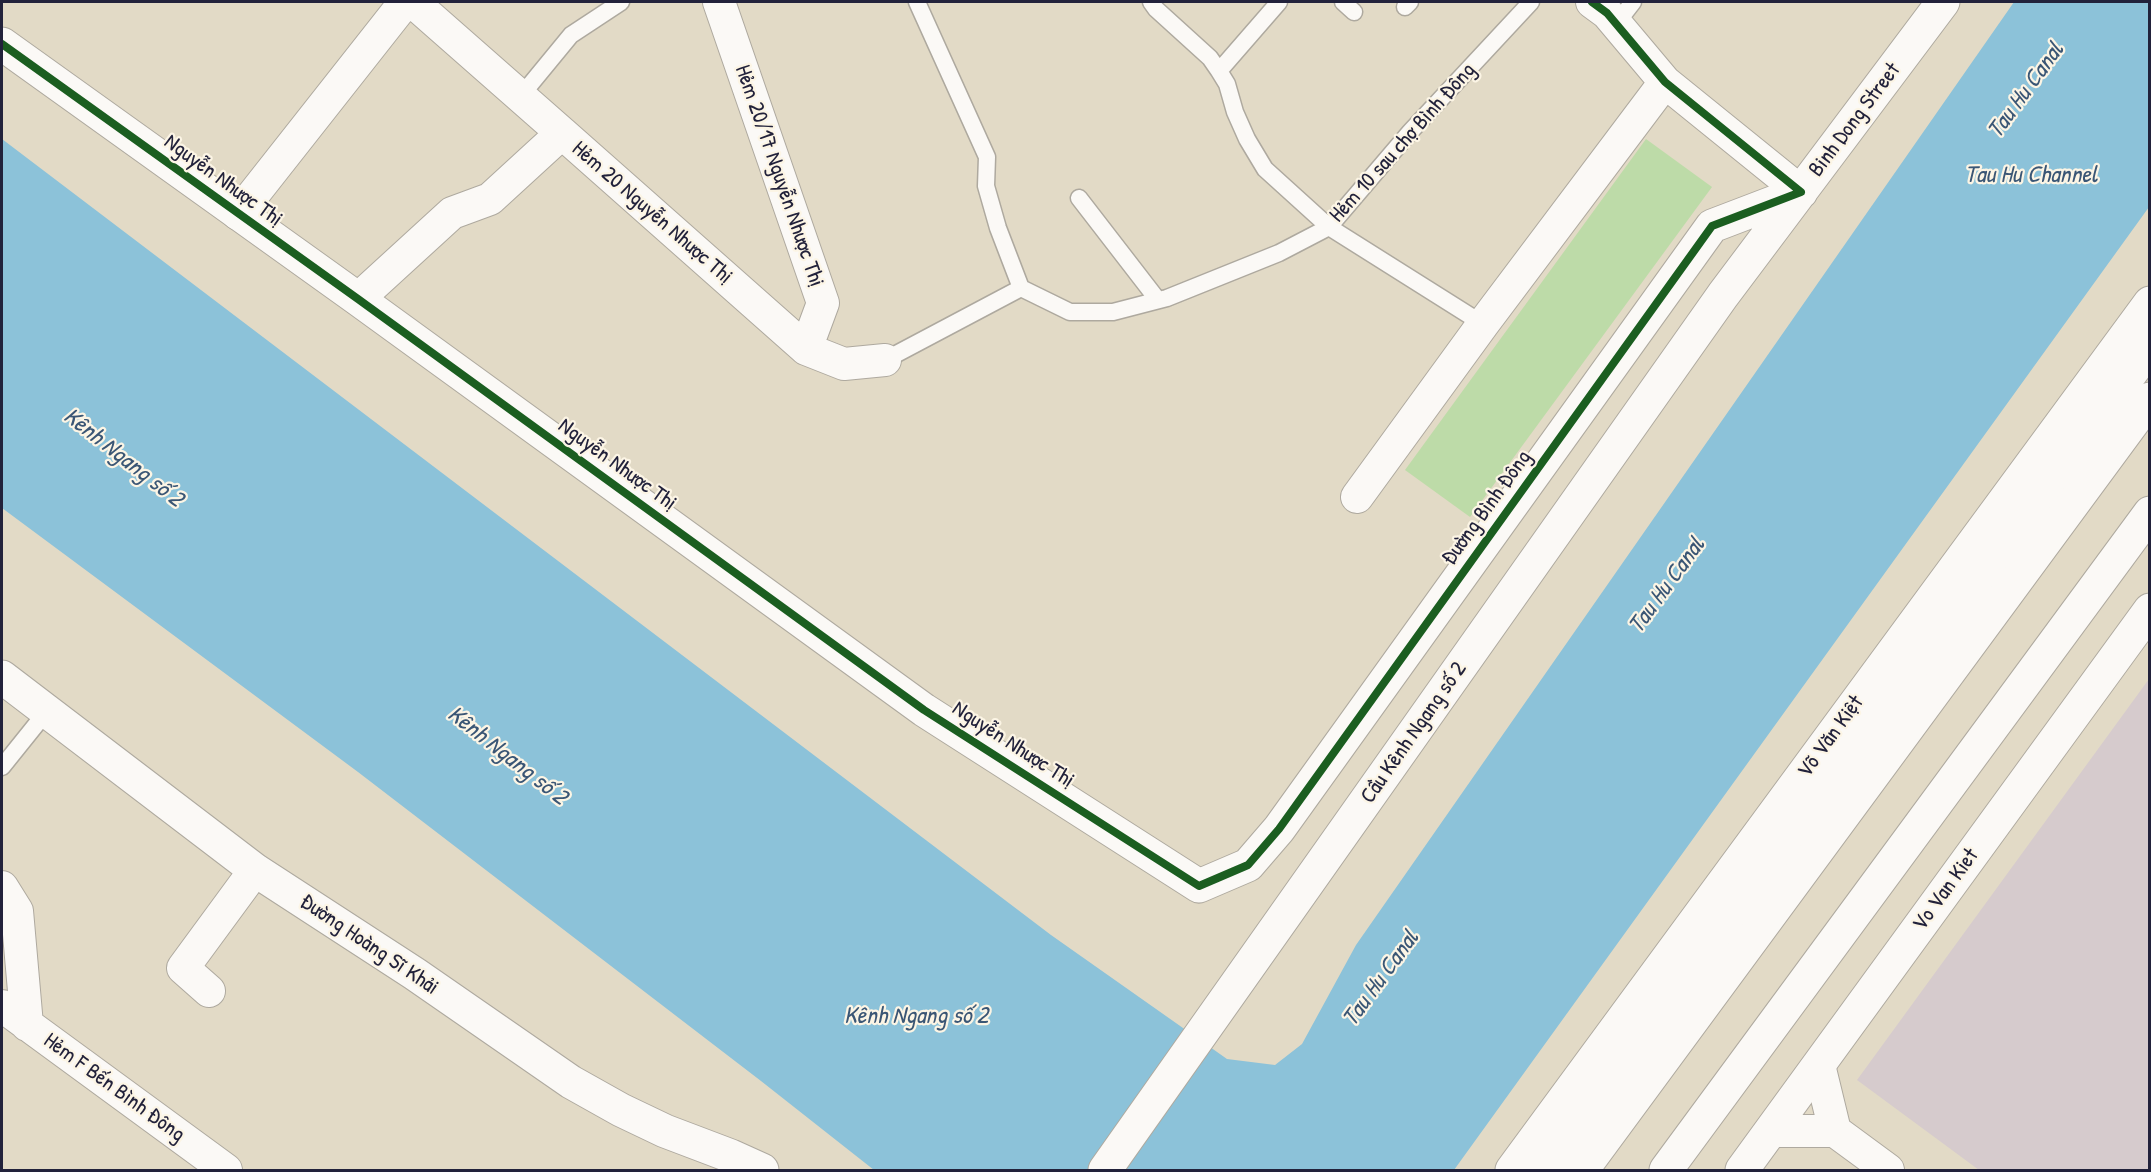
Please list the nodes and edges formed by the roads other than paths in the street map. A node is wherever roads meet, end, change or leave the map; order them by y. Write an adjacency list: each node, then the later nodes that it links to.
1 (405, 2): 19 (street)
2 (413, 2): 15 (street)
3 (621, 2): 15 (lane)
4 (719, 2): 28 (street, Hẻm 20/17 Nguyễn Nhược Thị)
5 (917, 2): 21 (lane)
6 (1151, 2): 13 (lane)
7 (1279, 2): 13 (lane)
8 (1531, 2): 20 (lane, Hẻm 10 sau chợ Bình Đông)
9 (1592, 2): 11 (street)
10 (1943, 2): 17 (main road, Binh Dong Street)
11 (1625, 13): 14 (street)
12 (2, 45): 19 (main road, Nguyễn Nhược Thị)
13 (1219, 71): 20 (lane)
14 (1665, 82): 17 (street); 26 (street)
15 (520, 97): 16 (street)
16 (562, 133): 23 (street, Hẻm 20 Nguyễn Nhược Thị); 28 (street, Hẻm 20 Nguyễn Nhược Thị)
17 (1801, 192): 22 (main road, Binh Dong Street); 38 (main road, Đường Bình Đông)
18 (1079, 198): 24 (lane)
19 (238, 214): 23 (main road, Nguyễn Nhược Thị)
20 (1329, 227): 24 (lane, Hẻm 10 sau chợ Bình Đông); 26 (lane)
21 (1020, 288): 24 (lane, Hẻm 10 sau chợ Bình Đông); 29 (lane)
22 (1723, 295): 48 (main road, Cầu Kênh Ngang số 2)
23 (358, 299): 38 (main road, Nguyễn Nhược Thị)
24 (1157, 299)
25 (2150, 303): 49 (main road, Võ Văn Kiệt)
26 (1483, 324): 31 (street)
27 (2150, 346): 50 (main road, Võ Văn Kiệt)
28 (806, 349): 29 (street)
29 (885, 360)
30 (2150, 399): 51 (main road)
31 (1357, 497)
32 (2150, 513): 52 (main road)
33 (2150, 610): 43 (main road, Vo Van Kiet)
34 (2, 677): 35 (main road, Đường Hoàng Sĩ Khải)
35 (47, 711): 36 (lane); 37 (main road, Đường Hoàng Sĩ Khải)
36 (2, 767)
37 (255, 870): 40 (street); 47 (main road, Đường Hoàng Sĩ Khải)
38 (1223, 876)
39 (2, 886): 42 (street)
40 (208, 991)
41 (2, 1006): 42 (street, Hẻm F Bến Bình Đông)
42 (27, 1025): 46 (street, Hẻm F Bến Bình Đông)
43 (1819, 1065): 44 (main road, Vo Van Kiet); 45 (street)
44 (1771, 1131): 45 (street); 53 (main road, Vo Van Kiet)
45 (1834, 1131): 54 (street)
46 (226, 1170)
47 (762, 1170)
48 (1105, 1170)
49 (1512, 1170)
50 (1545, 1170)
51 (1582, 1170)
52 (1666, 1170)
53 (1742, 1170)
54 (1888, 1170)

